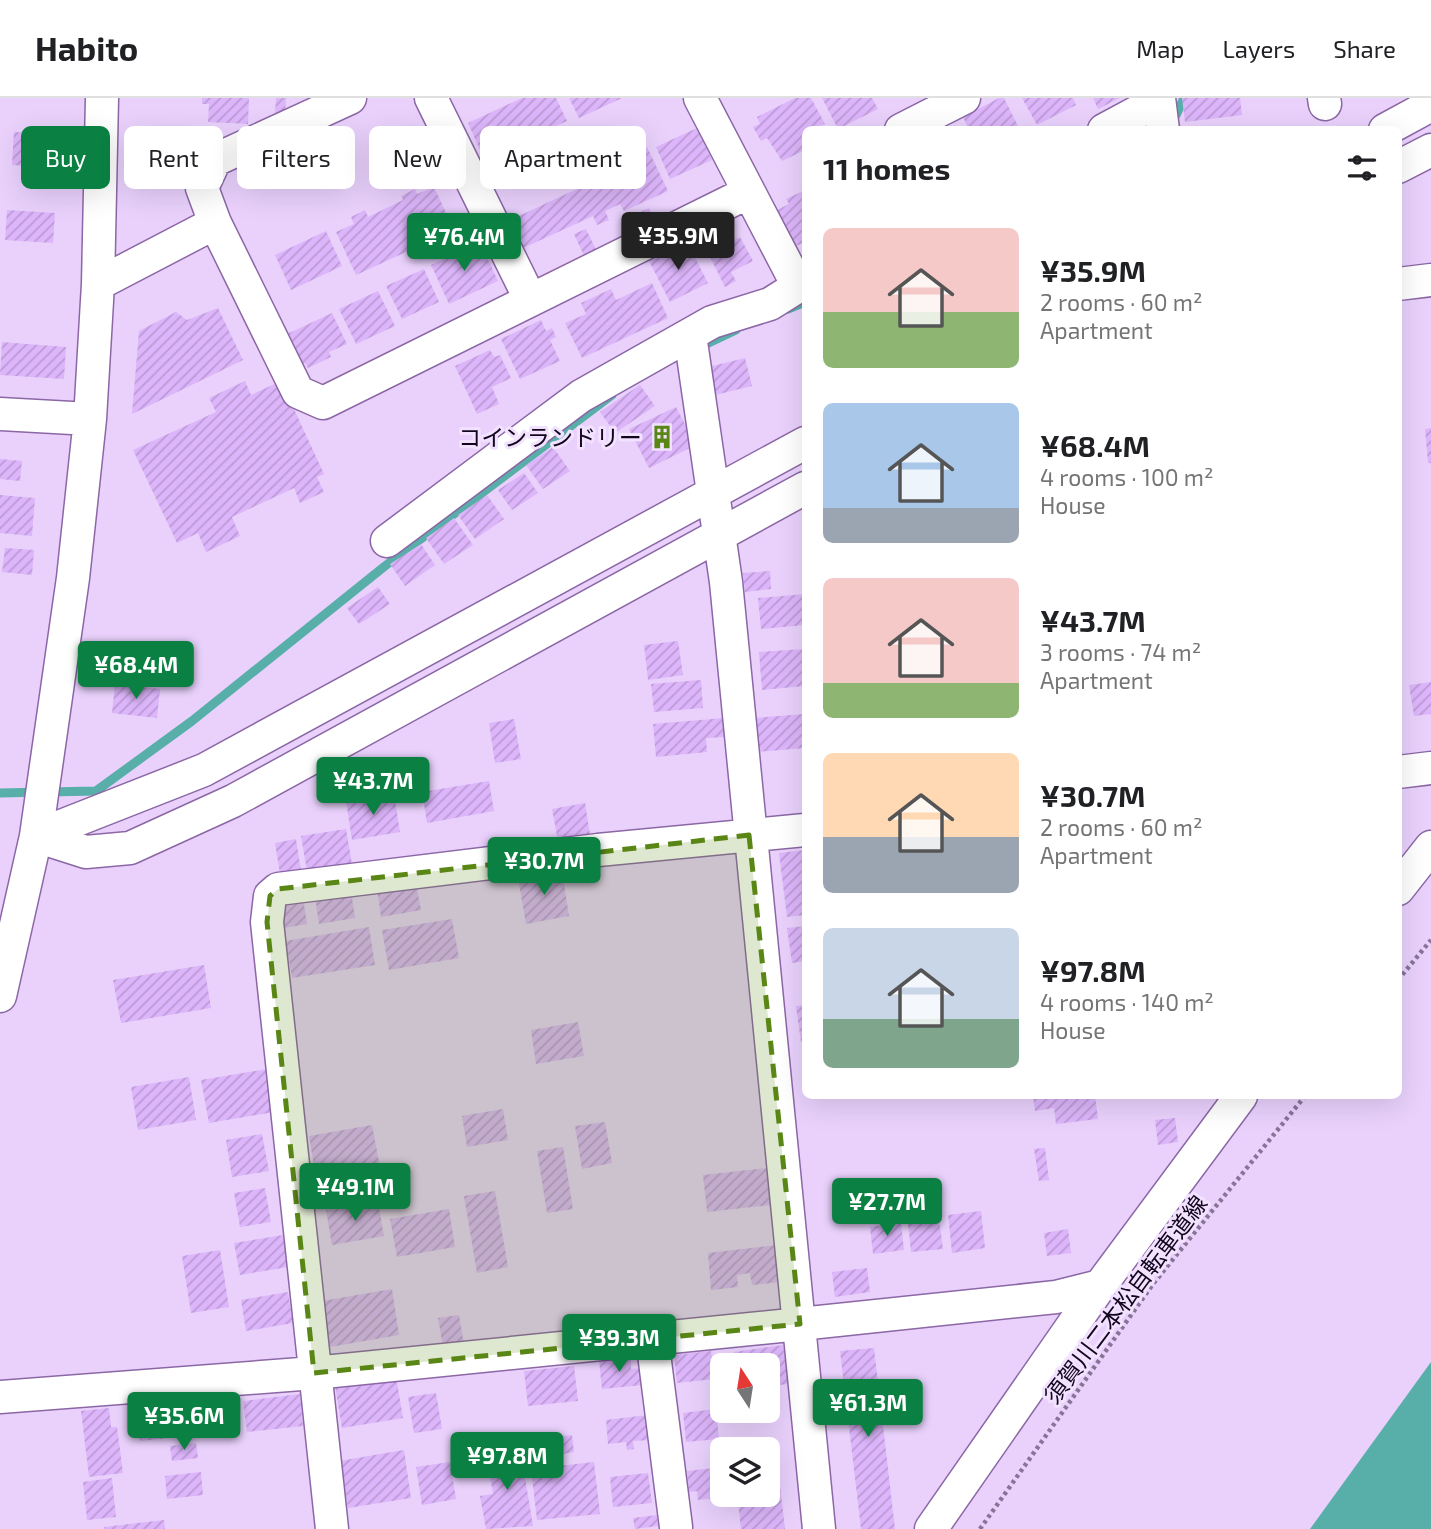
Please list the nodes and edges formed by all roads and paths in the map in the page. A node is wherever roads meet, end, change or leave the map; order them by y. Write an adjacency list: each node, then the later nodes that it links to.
1 (102, 98): 16 (street)
2 (350, 98): 14 (street)
3 (431, 98): 19 (street)
4 (700, 98): 13 (street)
5 (964, 98): 8 (street)
6 (1431, 105): 10 (street)
7 (1160, 109): 9 (street)
8 (909, 126)
9 (1115, 126)
10 (1392, 126)
11 (1431, 150): 12 (street)
12 (1402, 165)
13 (749, 192): 17 (street); 19 (street)
14 (215, 223): 16 (street); 19 (street)
15 (1431, 281): 18 (street)
16 (98, 284): 22 (street)
17 (802, 284): 20 (street)
18 (1402, 284)
19 (530, 299)
20 (690, 335): 25 (street); 27 (street)
21 (0, 414): 22 (street)
22 (90, 419): 32 (street)
23 (802, 445): 25 (street)
24 (802, 490): 26 (street)
25 (713, 492): 26 (street); 32 (street)
26 (719, 535): 31 (street); 32 (street)
27 (387, 541)
28 (1431, 768): 29 (street)
29 (1402, 772)
30 (802, 830): 31 (street)
31 (749, 835): 42 (street); 44 (street)
32 (36, 836): 35 (street)
33 (1431, 847): 34 (street)
34 (1402, 885)
35 (8, 920): 38 (street)
36 (1431, 940): 37 (path)
37 (1402, 976)
38 (0, 996)
39 (1239, 1099): 41 (street)
40 (1303, 1099): 50 (path, 須賀川二本松自転車道線)
41 (1100, 1286): 42 (street); 49 (street)
42 (800, 1324): 43 (street); 48 (street)
43 (652, 1338): 44 (street); 46 (street)
44 (314, 1373): 45 (street); 47 (street)
45 (0, 1397)
46 (676, 1527)
47 (332, 1529)
48 (818, 1529)
49 (930, 1529)
50 (980, 1529)

